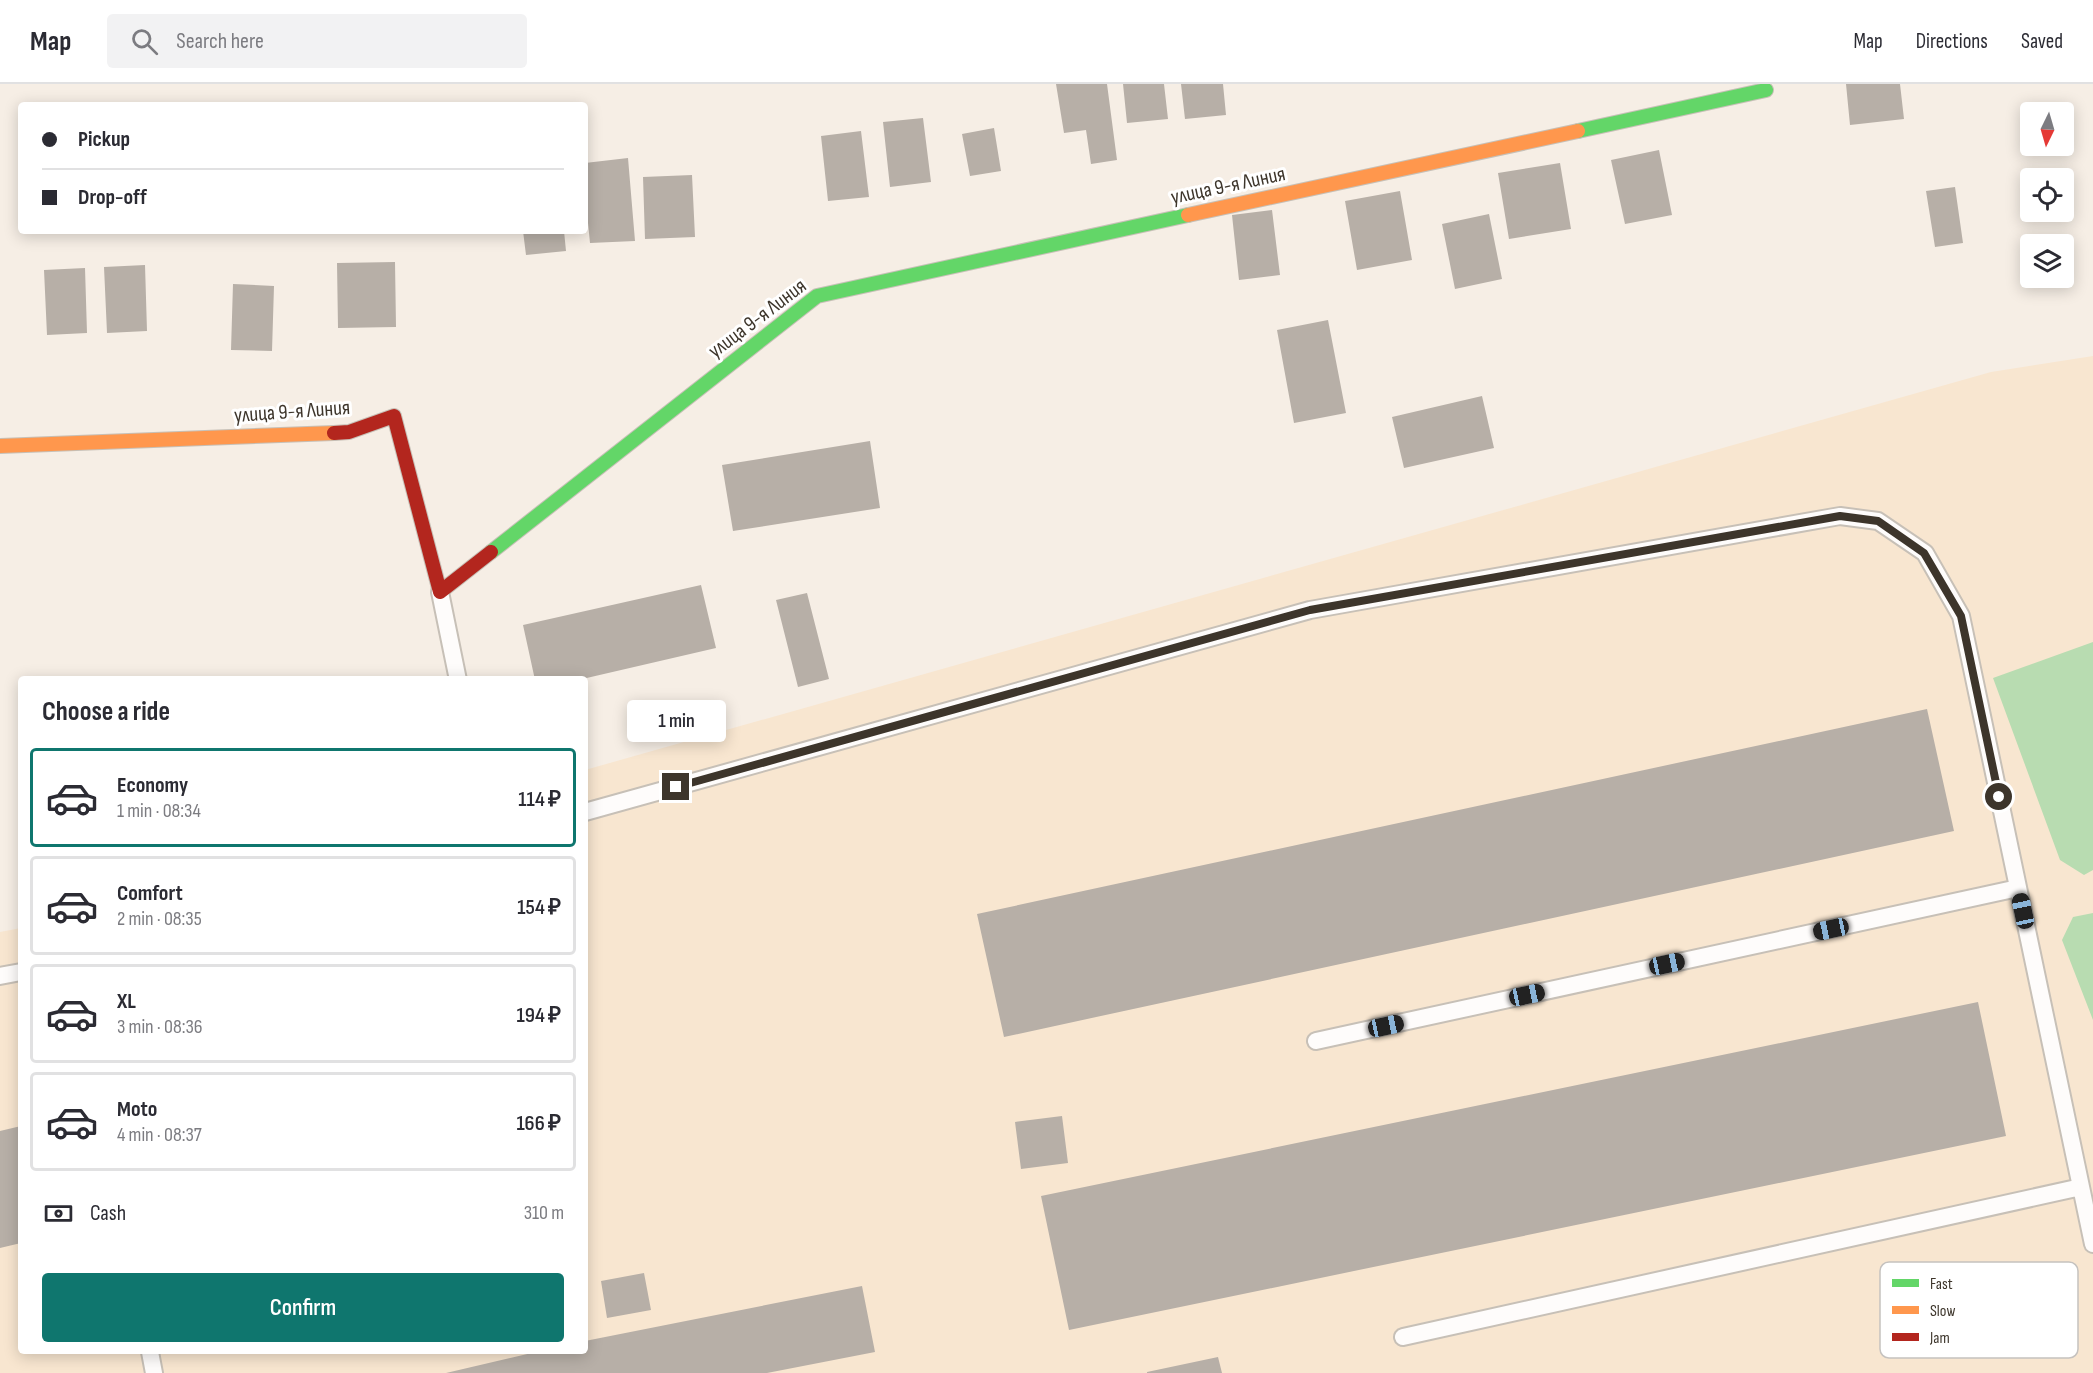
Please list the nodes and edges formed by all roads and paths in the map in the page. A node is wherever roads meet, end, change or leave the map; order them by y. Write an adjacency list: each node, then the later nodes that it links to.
1 (1766, 90): 3 (street, улица 9-я Линия)
2 (0, 446): 3 (street, улица 9-я Линия)
3 (440, 592): 4 (lane)
4 (457, 676)
5 (588, 811): 6 (lane)
6 (2018, 888): 9 (lane); 10 (lane)
7 (18, 973): 8 (lane)
8 (0, 976)
9 (1316, 1041)
10 (2081, 1187): 11 (lane); 12 (lane)
11 (2093, 1244)
12 (1403, 1337)
13 (150, 1354): 14 (lane)
14 (154, 1373)

